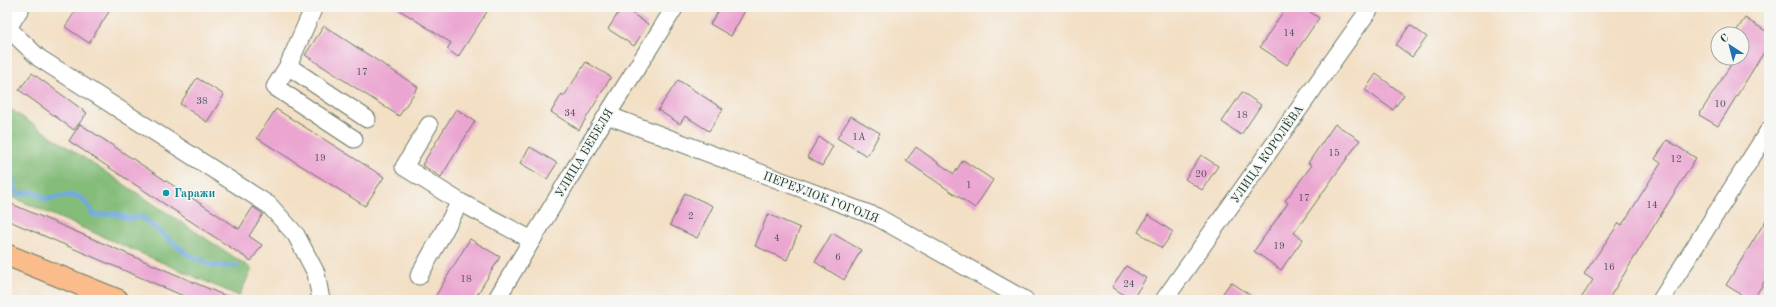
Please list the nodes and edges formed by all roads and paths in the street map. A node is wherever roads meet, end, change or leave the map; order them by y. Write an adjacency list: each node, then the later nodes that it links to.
1 (21, 7): 16 (street)
2 (314, 7): 5 (street)
3 (675, 7): 6 (street, УЛИЦА БЕБЕЛЯ)
4 (1371, 7): 19 (street, УЛИЦА КОРОЛЁВА)
5 (288, 66): 7 (street); 10 (street)
6 (607, 115): 12 (street, УЛИЦА БЕБЕЛЯ); 18 (street, ПЕРЕУЛОК ГОГОЛЯ)
7 (367, 119)
8 (429, 125): 11 (street)
9 (1769, 130): 20 (street)
10 (354, 139)
11 (460, 202): 12 (street); 14 (street)
12 (532, 240): 17 (street, УЛИЦА БЕБЕЛЯ)
13 (7, 255): 15 (main road)
14 (419, 276)
15 (118, 300)
16 (321, 300)
17 (496, 300)
18 (1026, 300)
19 (1164, 300)
20 (1661, 300)

